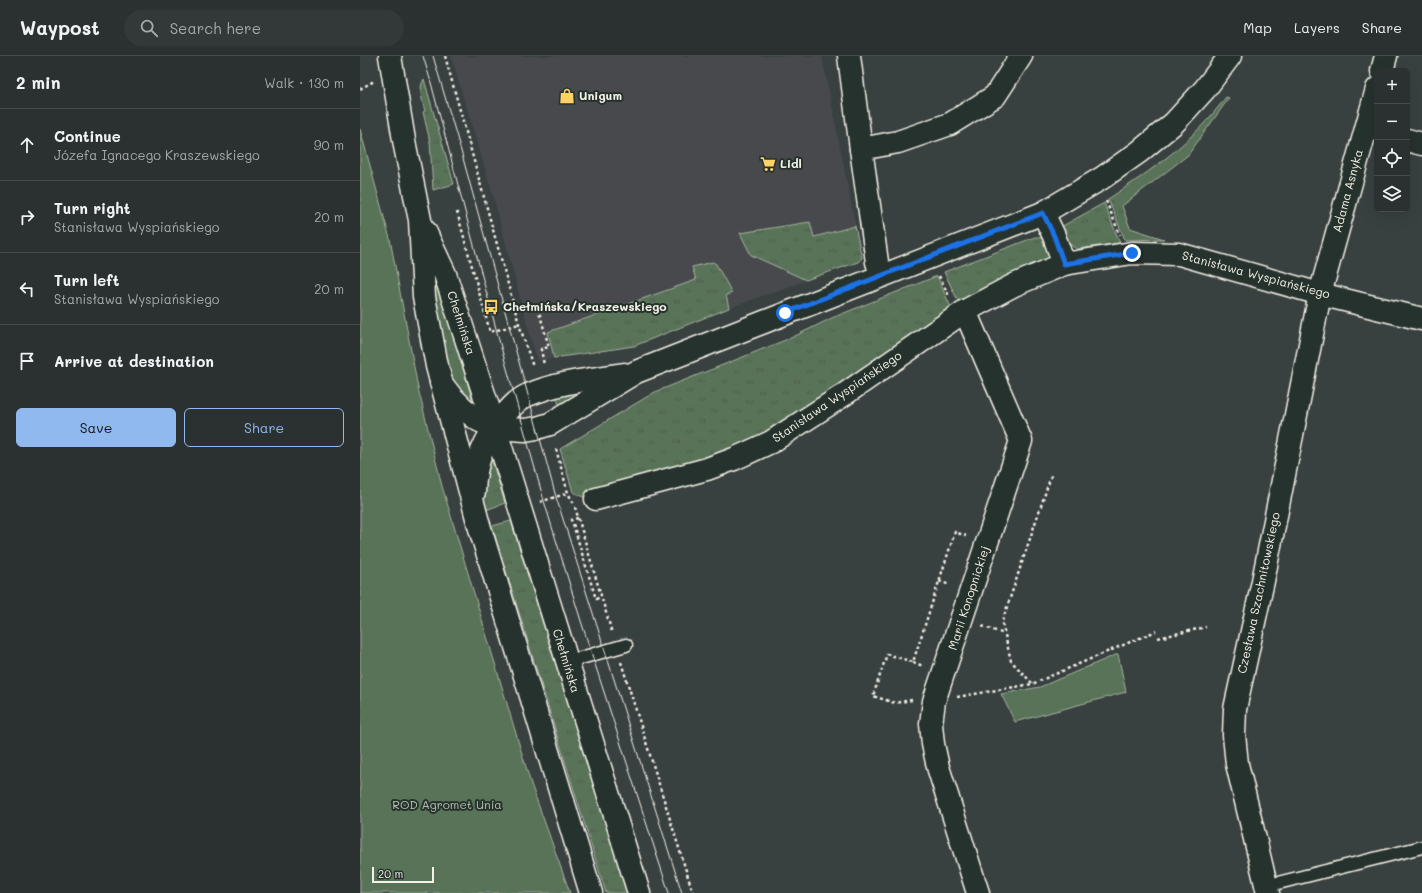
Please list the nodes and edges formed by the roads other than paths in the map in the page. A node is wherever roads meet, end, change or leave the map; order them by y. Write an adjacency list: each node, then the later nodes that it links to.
1 (390, 56): 13 (street, Chełmińska)
2 (849, 56): 11 (street)
3 (1021, 56): 11 (street)
4 (1230, 56): 12 (street)
5 (1386, 56): 6 (street)
6 (1383, 68)
7 (1375, 104): 8 (street, Adama Asnyka)
8 (1371, 131): 16 (street, Adama Asnyka)
9 (1410, 141): 10 (street)
10 (1422, 144)
11 (861, 149): 15 (street)
12 (1043, 213): 14 (street); 15 (street)
13 (420, 220): 20 (street, Chełmińska); 21 (street, Chełmińska)
14 (1064, 264): 16 (street, Stanisława Wyspiańskiego); 17 (street, Stanisława Wyspiańskiego)
15 (881, 275): 19 (street)
16 (1320, 294): 18 (street, Stanisława Wyspiańskiego); 27 (street, Czesława Szachnitowskiego)
17 (965, 311): 22 (street, Stanisława Wyspiańskiego); 30 (street, Marii Konopnickiej)
18 (1422, 318)
19 (636, 372): 21 (street); 21 (street)
20 (441, 383): 21 (street, Chełmińska); 23 (street, Chełmińska)
21 (495, 428): 23 (street, Chełmińska); 25 (street, Chełmińska)
22 (596, 500)
23 (474, 505): 28 (street, Chełmińska)
24 (621, 646): 25 (lane)
25 (567, 662): 29 (street, Chełmińska)
26 (1422, 847): 27 (lane)
27 (1267, 890)
28 (591, 893)
29 (639, 893)
30 (978, 893)

